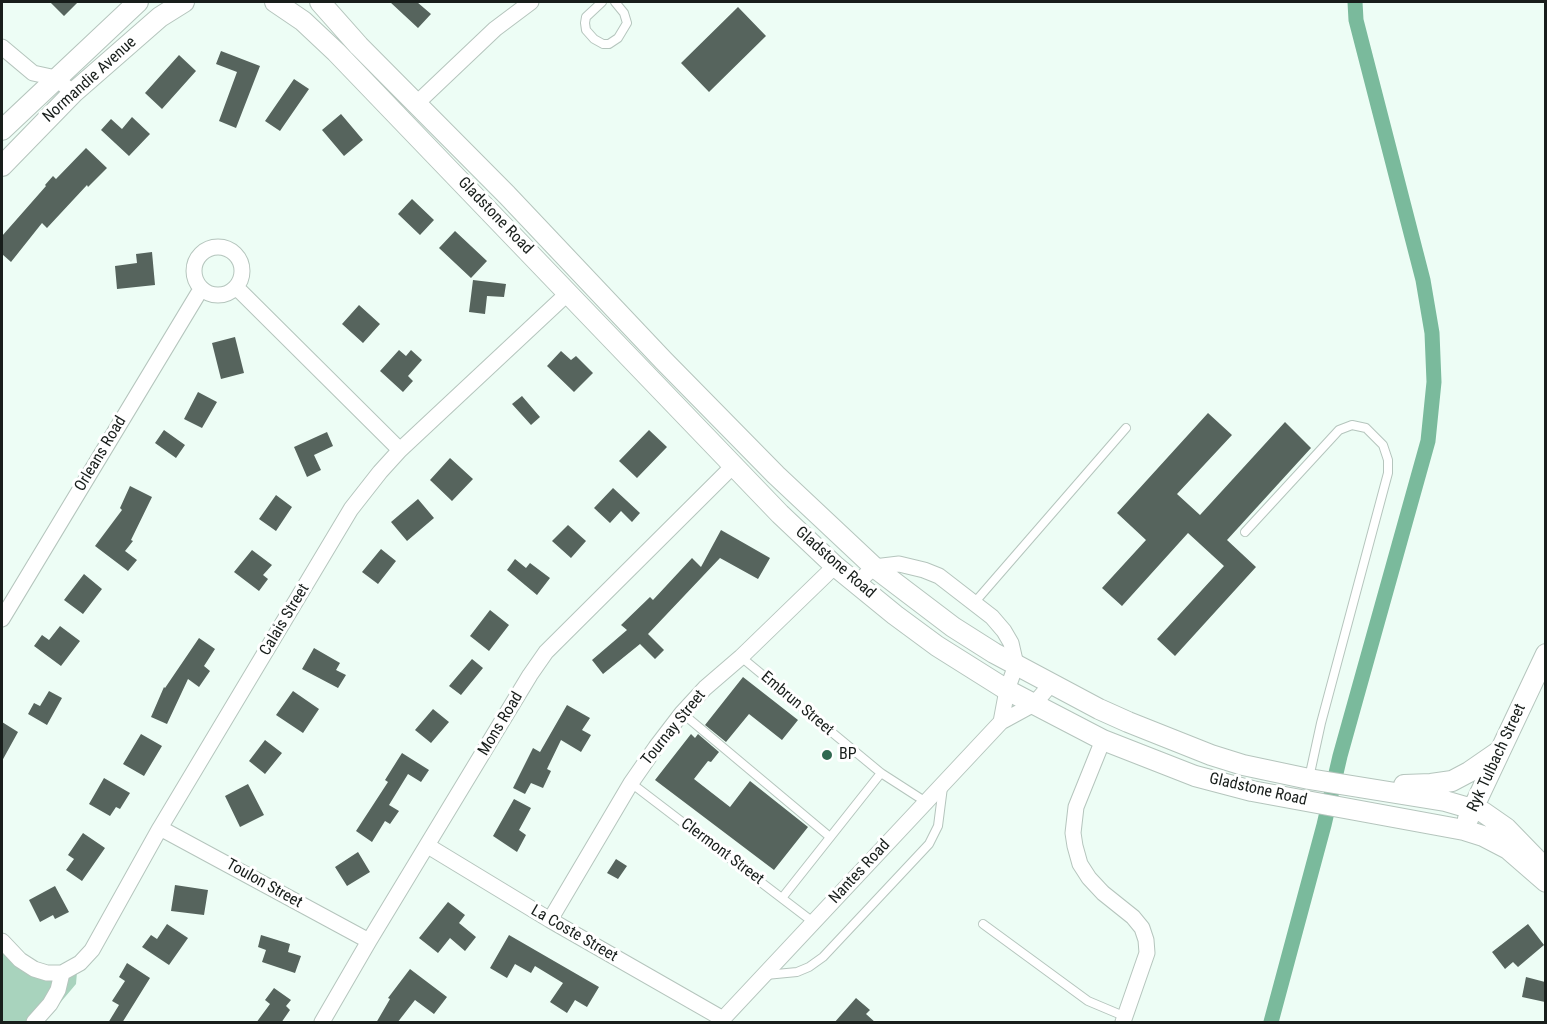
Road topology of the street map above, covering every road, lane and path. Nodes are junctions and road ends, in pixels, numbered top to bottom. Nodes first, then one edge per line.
1 (138, 2) edge
2 (184, 2) edge
3 (275, 2) edge
4 (321, 2) edge
5 (531, 2) edge
6 (602, 2) edge
7 (615, 2) edge
8 (2, 47) edge
9 (33, 73) junction
10 (56, 78) junction
11 (73, 93) junction
12 (35, 98) junction
13 (417, 104) junction
14 (389, 106) junction
15 (50, 116) junction
16 (2, 130) edge
17 (414, 132) junction
18 (2, 166) edge
19 (571, 263) junction
20 (561, 286) junction
21 (236, 287) junction
22 (201, 290) junction
23 (598, 291) junction
24 (582, 307) junction
25 (1126, 428) dead end
26 (737, 435) junction
27 (400, 450) junction
28 (726, 459) junction
29 (765, 463) junction
30 (747, 481) junction
31 (1245, 532) dead end
32 (839, 533) junction
33 (820, 552) junction
34 (835, 566) junction
35 (874, 567) junction
36 (856, 584) junction
37 (975, 602) junction
38 (2, 619) edge
39 (1545, 654) edge
40 (741, 657) junction
41 (1016, 665) junction
42 (1052, 683) junction
43 (1007, 690) junction
44 (1034, 704) junction
45 (1099, 709) junction
46 (682, 713) junction
47 (1001, 722) junction
48 (1128, 722) junction
49 (1104, 740) junction
50 (1498, 752) junction
51 (881, 773) junction
52 (1316, 780) junction
53 (631, 783) junction
54 (944, 783) junction
55 (1349, 785) junction
56 (926, 802) junction
57 (1473, 808) junction
58 (160, 828) junction
59 (1464, 830) junction
60 (830, 837) junction
61 (428, 846) junction
62 (1545, 870) edge
63 (1545, 882) edge
64 (782, 898) junction
65 (550, 920) junction
66 (813, 922) junction
67 (983, 924) dead end
68 (2, 940) edge
69 (369, 941) junction
70 (55, 973) junction
71 (765, 976) junction
72 (1125, 1020) edge
73 (721, 1021) edge
74 (34, 1023) edge
75 (322, 1023) edge

1 - 10 street, Normandie Avenue
2 - 11 street, Normandie Avenue
3 - 14 street, Gladstone Road
4 - 13 street, Gladstone Road
5 - 13 street
6 - 7 lane
8 - 9 street
9 - 10 street
9 - 12 street
10 - 11 street
10 - 12 street, Normandie Avenue
11 - 15 street, Normandie Avenue
12 - 15 street
12 - 16 street, Normandie Avenue
13 - 14 street
13 - 17 street
13 - 19 street, Gladstone Road
14 - 17 street, Gladstone Road
15 - 18 street, Normandie Avenue
17 - 20 street, Gladstone Road
19 - 20 street
19 - 23 street, Gladstone Road
20 - 24 street, Gladstone Road
20 - 27 street, Calais Street
21 - 22 street
21 - 22 street
21 - 27 street
22 - 38 street, Orleans Road
23 - 24 street
23 - 26 street, Gladstone Road
24 - 28 street, Gladstone Road
25 - 37 lane
26 - 28 street
26 - 29 street, Gladstone Road
27 - 58 street, Calais Street
28 - 30 street, Gladstone Road
28 - 61 street, Mons Road
29 - 30 street
29 - 32 street, Gladstone Road
30 - 33 street, Gladstone Road
31 - 52 lane
32 - 33 street
32 - 35 street, Gladstone Road
33 - 34 street, Gladstone Road
34 - 36 street, Gladstone Road
34 - 40 street, Tournay Street
35 - 36 street
35 - 37 street
35 - 41 street, Gladstone Road
36 - 43 street, Gladstone Road
37 - 41 street
39 - 50 street, Ryk Tulbach Street
40 - 46 street, Tournay Street
40 - 51 lane, Embrun Street
41 - 42 street, Gladstone Road
41 - 43 street
42 - 44 street, Nantes Road
42 - 45 street, Gladstone Road
43 - 44 street, Gladstone Road
43 - 47 street
44 - 47 street, Nantes Road
44 - 49 street, Gladstone Road
45 - 48 street, Gladstone Road
45 - 49 street
46 - 53 street, Tournay Street
46 - 60 lane
47 - 54 street, Nantes Road
48 - 49 street
48 - 52 street, Gladstone Road
49 - 59 street, Gladstone Road
49 - 72 street
50 - 55 street
50 - 57 street, Ryk Tulbach Street
51 - 56 lane, Embrun Street
51 - 60 lane
52 - 55 street, Gladstone Road
53 - 64 lane, Clermont Street
53 - 65 street, Tournay Street
54 - 56 street, Nantes Road
54 - 71 lane
55 - 57 street, Gladstone Road
56 - 66 street, Nantes Road
57 - 59 street, Ryk Tulbach Street
57 - 62 street, Gladstone Road
58 - 69 street, Toulon Street
58 - 70 street, Calais Street
59 - 63 street, Gladstone Road
60 - 64 lane
61 - 65 street, La Coste Street
61 - 69 street, Mons Road
64 - 66 lane, Clermont Street
65 - 73 street, La Coste Street
66 - 71 street, Nantes Road
67 - 72 lane
68 - 70 street
69 - 75 street, Mons Road
70 - 74 street
71 - 73 street, Nantes Road

